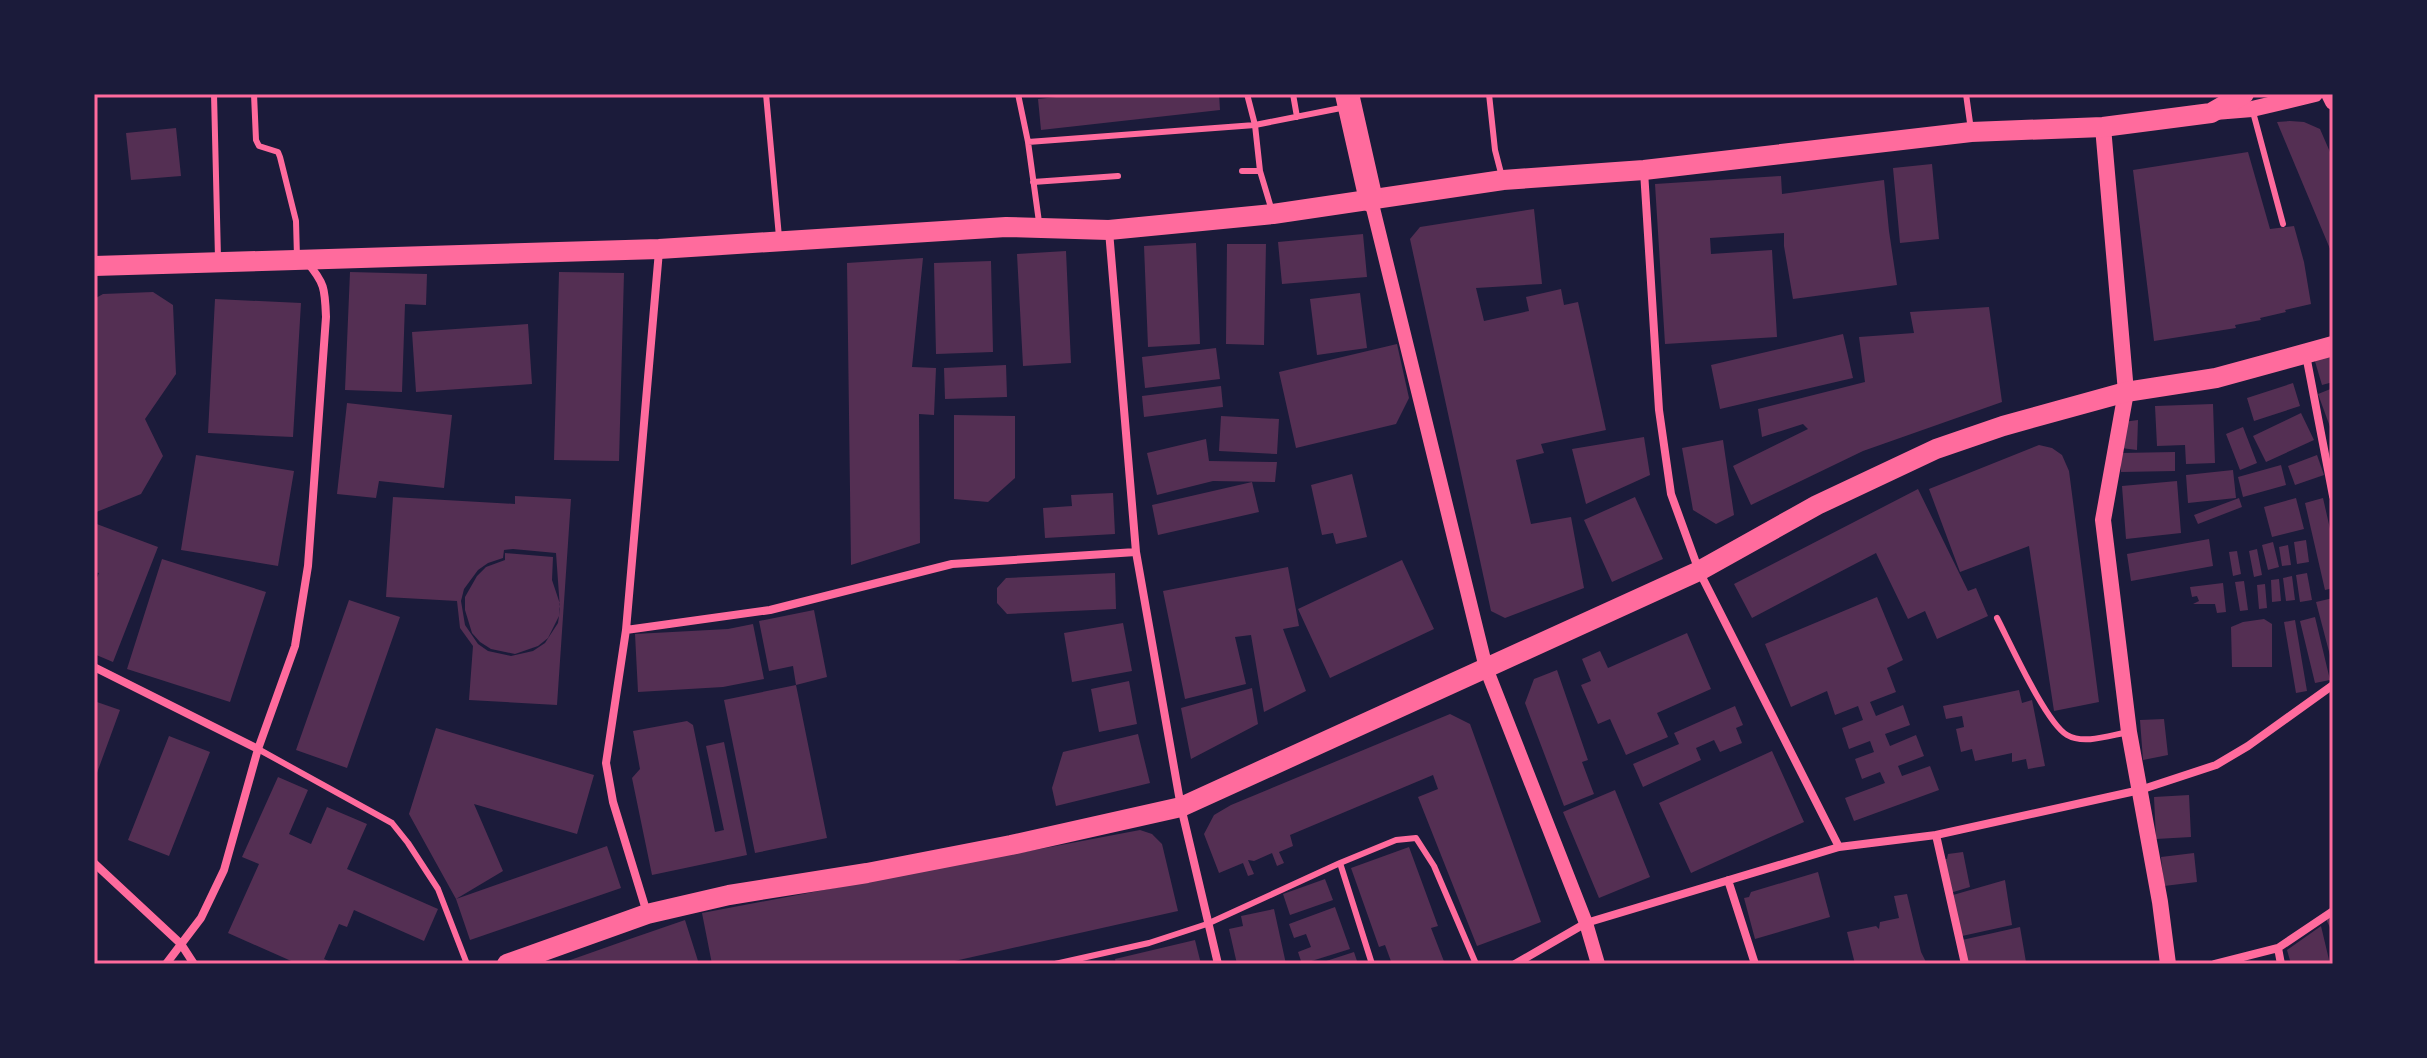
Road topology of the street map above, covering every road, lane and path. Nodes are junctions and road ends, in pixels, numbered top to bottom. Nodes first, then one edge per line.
1 (214, 94) edge
2 (254, 94) edge
3 (766, 94) edge
4 (1018, 94) edge
5 (1247, 94) edge
6 (1293, 94) edge
7 (1489, 94) edge
8 (1966, 94) edge
9 (2315, 94) edge
10 (2329, 94) edge
11 (1348, 100) edge
12 (2248, 101) edge
13 (2333, 102) edge
14 (1297, 117) junction
15 (1255, 125) junction
16 (2103, 127) junction
17 (1971, 132) junction
18 (1028, 142) junction
19 (1644, 170) junction
20 (1242, 171) dead end
21 (1260, 171) junction
22 (1118, 176) dead end
23 (1503, 180) junction
24 (1033, 182) junction
25 (1371, 200) junction
26 (1273, 214) junction
27 (2283, 224) dead end
28 (1039, 228) junction
29 (1109, 230) junction
30 (779, 241) junction
31 (659, 249) junction
32 (301, 259) junction
33 (218, 261) junction
34 (94, 266) edge
35 (2333, 346) edge
36 (2306, 354) junction
37 (2126, 392) junction
38 (2333, 496) edge
39 (1136, 552) junction
40 (1699, 571) junction
41 (1997, 618) dead end
42 (626, 630) junction
43 (94, 667) edge
44 (1486, 668) junction
45 (2333, 685) edge
46 (2129, 732) junction
47 (258, 749) junction
48 (2140, 790) junction
49 (1181, 807) junction
50 (1936, 835) junction
51 (1839, 847) junction
52 (94, 863) edge
53 (1340, 863) junction
54 (1728, 880) junction
55 (2333, 911) edge
56 (647, 914) junction
57 (1586, 923) junction
58 (1207, 924) junction
59 (181, 944) junction
60 (2278, 948) junction
61 (166, 964) edge
62 (194, 964) edge
63 (467, 964) edge
64 (507, 964) edge
65 (1055, 964) edge
66 (1218, 964) edge
67 (1372, 964) edge
68 (1476, 964) edge
69 (1515, 964) edge
70 (1598, 964) edge
71 (1755, 964) edge
72 (1965, 964) edge
73 (2168, 964) edge
74 (2215, 964) edge
75 (2281, 964) edge

1 - 33 lane
2 - 32 lane
3 - 30 lane
4 - 18 lane
5 - 15 lane
6 - 14 lane
7 - 23 lane
8 - 17 lane
9 - 12 main road
10 - 13 main road
11 - 14 lane
11 - 25 highway
12 - 16 main road
12 - 27 lane
14 - 15 lane
15 - 18 lane
15 - 21 lane
16 - 17 main road
16 - 37 main road
17 - 19 main road
18 - 24 lane
19 - 23 main road
19 - 40 street
20 - 21 lane
21 - 26 lane
22 - 24 lane
23 - 25 main road
24 - 28 lane
25 - 26 main road
25 - 44 street
26 - 29 main road
28 - 29 main road
28 - 30 main road
29 - 39 street
30 - 31 main road
31 - 32 main road
31 - 42 street
32 - 33 main road
32 - 47 street
33 - 34 main road
35 - 36 main road
36 - 37 main road
36 - 38 street
37 - 40 main road
37 - 46 main road
39 - 42 street
39 - 49 street
40 - 44 main road
40 - 51 street
41 - 46 lane
42 - 56 street
43 - 47 street
44 - 49 main road
44 - 57 street
45 - 48 street
46 - 48 main road
47 - 59 street
47 - 63 lane
48 - 50 street
48 - 73 main road
49 - 56 main road
49 - 58 street
50 - 51 street
50 - 72 street
51 - 54 street
52 - 59 street
53 - 58 lane
53 - 67 lane
53 - 68 lane
54 - 57 street
54 - 71 street
55 - 60 street
56 - 64 main road
57 - 69 street
57 - 70 street
58 - 65 lane
58 - 66 street
59 - 61 street
59 - 62 street
60 - 74 street
60 - 75 street

